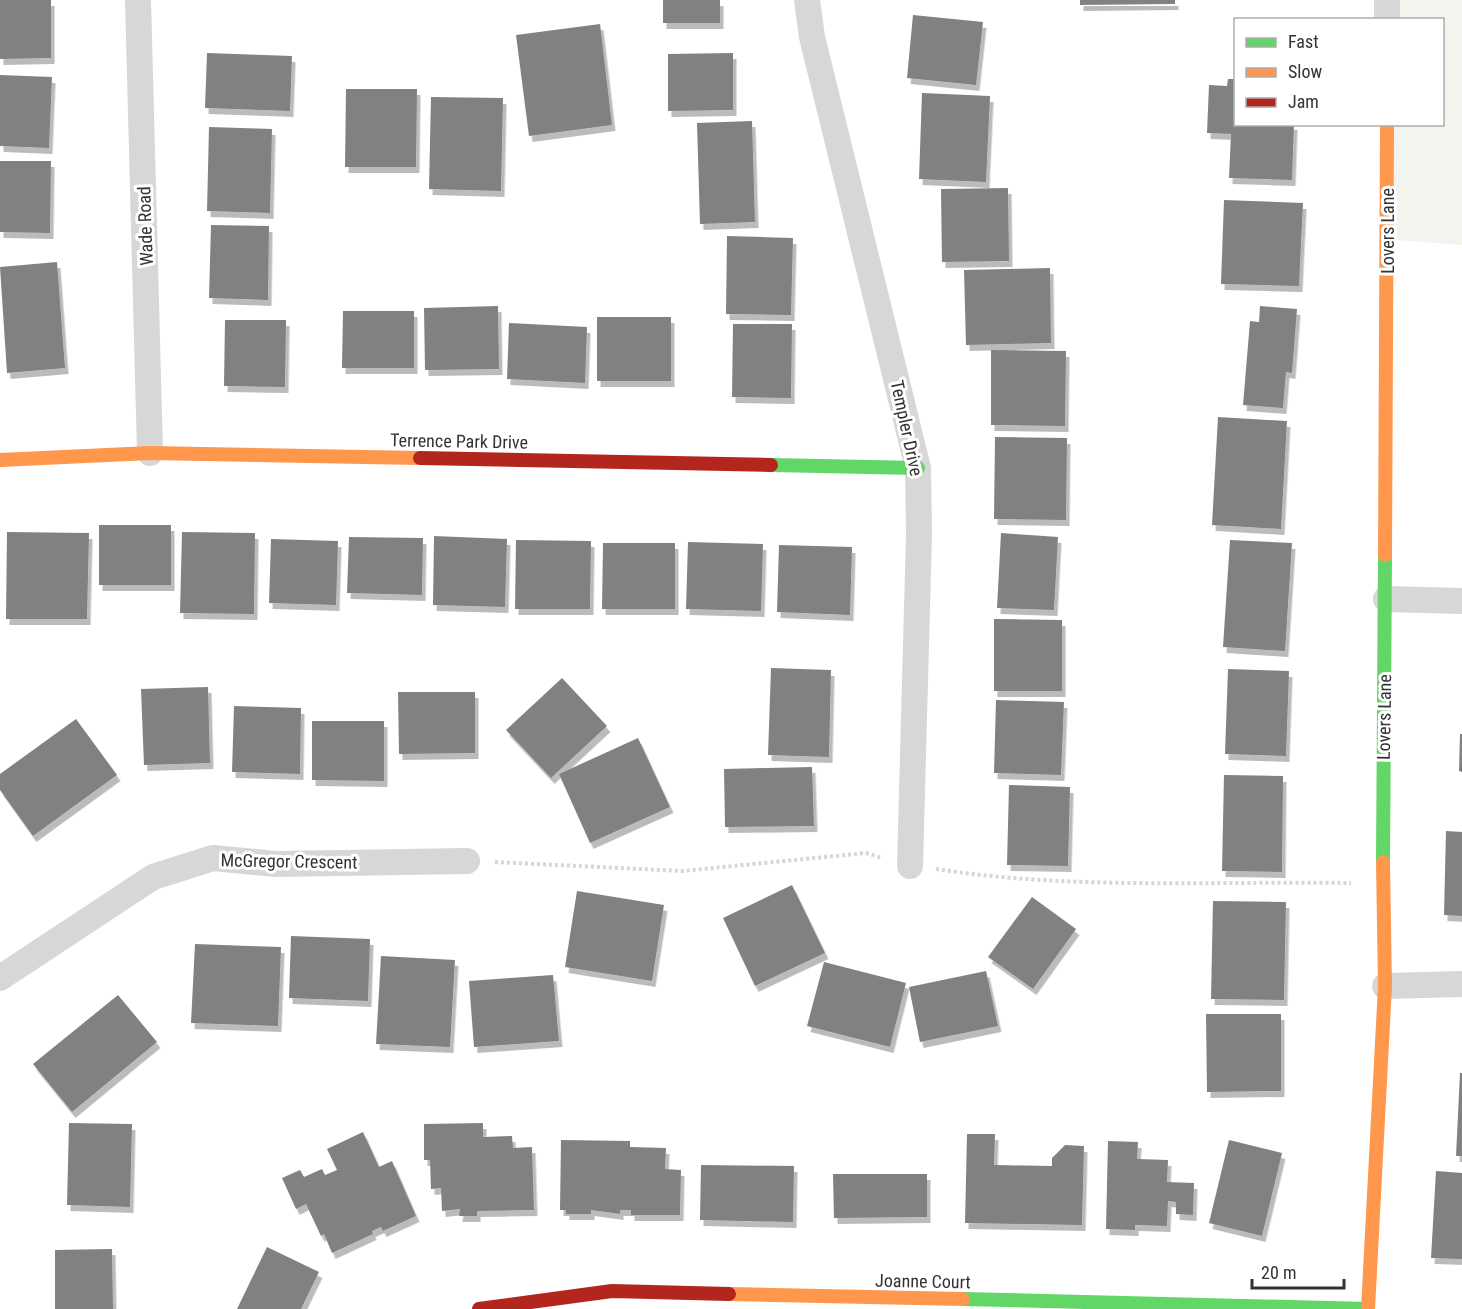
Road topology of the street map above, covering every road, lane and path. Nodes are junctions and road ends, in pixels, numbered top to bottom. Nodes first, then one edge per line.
1 (138, 0) edge
2 (807, 0) edge
3 (1387, 0) edge
4 (1387, 18) edge
5 (1387, 126) edge
6 (150, 453) junction
7 (0, 460) edge
8 (918, 468) junction
9 (1386, 599) junction
10 (1462, 601) edge
11 (467, 861) joint
12 (910, 866) junction
13 (1383, 883) junction
14 (0, 978) edge
15 (1462, 984) edge
16 (1385, 986) junction
17 (479, 1309) edge
18 (1368, 1309) edge

1 - 6 street, Wade Road
2 - 8 street, Templer Drive
3 - 4 street
5 - 9 street, Lovers Lane
6 - 7 street, Terrence Park Drive
6 - 8 street, Terrence Park Drive
8 - 12 street, Templer Drive
9 - 10 street
9 - 13 street, Lovers Lane
11 - 12 path
11 - 14 street, McGregor Crescent
12 - 13 path
13 - 16 street, Lovers Lane
15 - 16 street
16 - 18 street, Lovers Lane
17 - 18 street, Joanne Court

